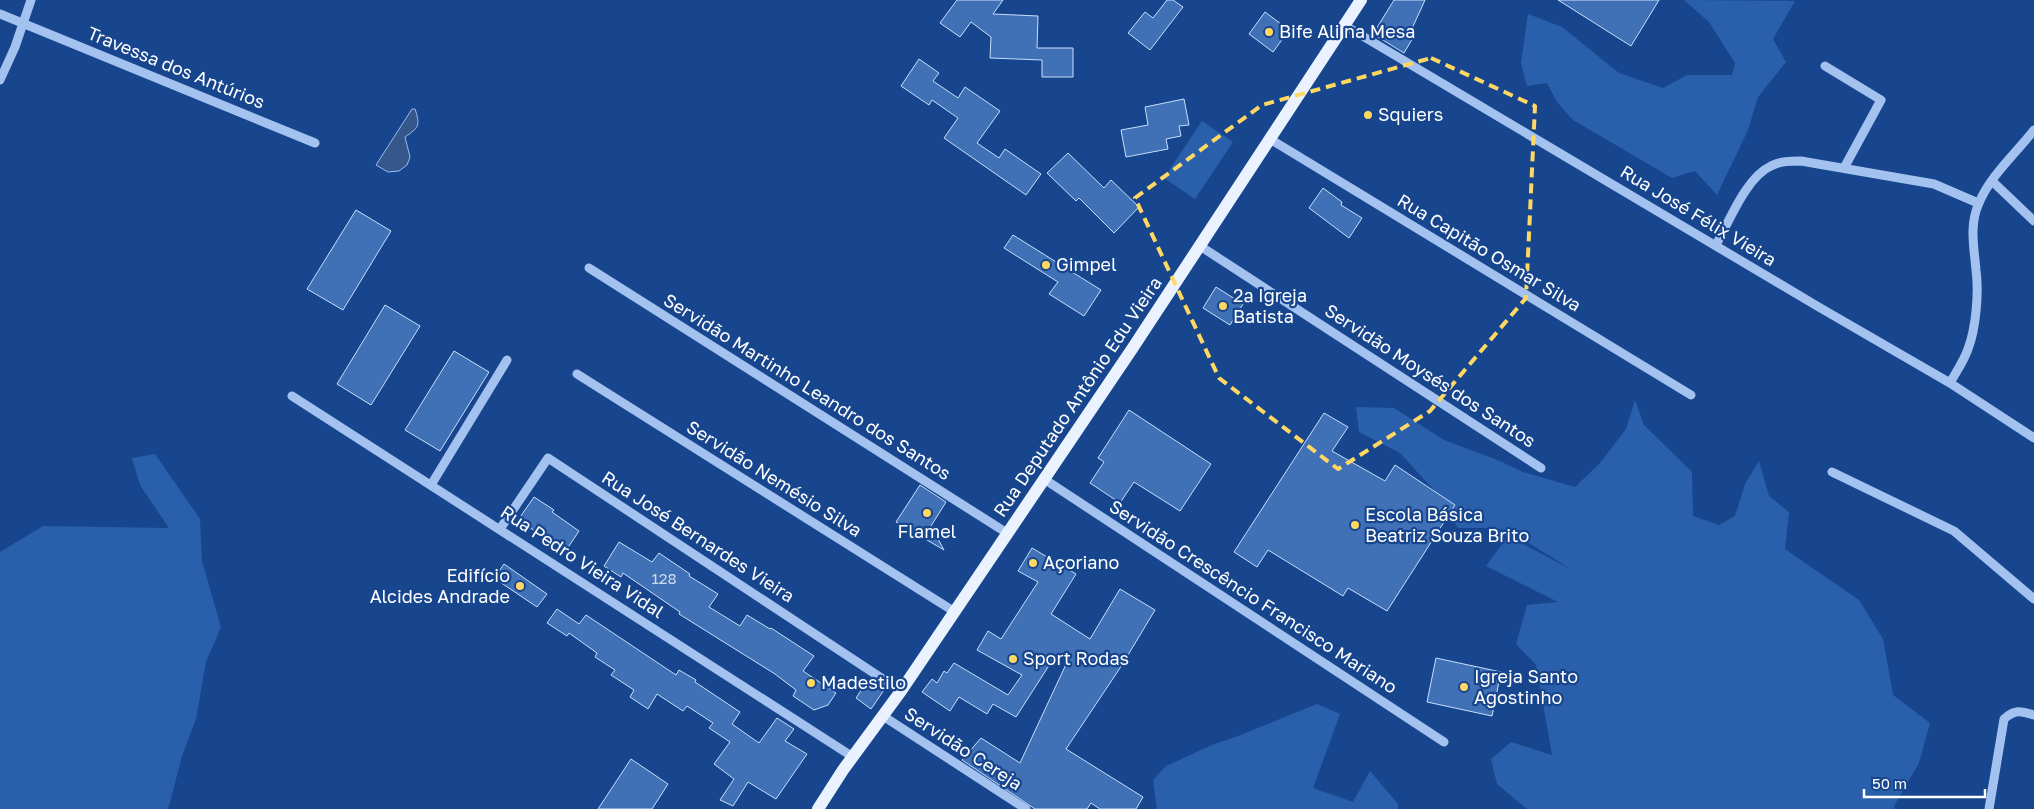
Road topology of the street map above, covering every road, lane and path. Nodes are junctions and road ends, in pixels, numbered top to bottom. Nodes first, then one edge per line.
1 (31, 0) edge
2 (1360, 0) edge
3 (0, 14) edge
4 (24, 23) junction
5 (1344, 25) junction
6 (1825, 66) dead end
7 (0, 80) edge
8 (2034, 130) edge
9 (1270, 139) junction
10 (315, 142) dead end
11 (1844, 168) junction
12 (1992, 181) junction
13 (1978, 203) junction
14 (2034, 221) edge
15 (1716, 245) junction
16 (1200, 246) junction
17 (589, 268) dead end
18 (507, 360) dead end
19 (577, 374) dead end
20 (1950, 383) junction
21 (1691, 395) dead end
22 (292, 396) dead end
23 (2034, 438) edge
24 (1541, 468) dead end
25 (1832, 472) dead end
26 (1044, 479) junction
27 (431, 485) junction
28 (500, 529) junction
29 (1008, 533) junction
30 (2034, 599) edge
31 (955, 612) junction
32 (901, 691) junction
33 (2034, 714) edge
34 (883, 716) junction
35 (1444, 742) dead end
36 (853, 757) junction
37 (818, 809) edge
38 (1026, 809) edge
39 (1989, 809) edge

1 - 4 street
2 - 5 main road, Rua Deputado Antônio Edu Vieira
3 - 4 street, Travessa dos Antúrios
4 - 7 street
4 - 10 street, Travessa dos Antúrios
5 - 9 main road, Rua Deputado Antônio Edu Vieira
5 - 15 street, Rua José Félix Vieira
6 - 11 street
8 - 12 street
9 - 16 main road, Rua Deputado Antônio Edu Vieira
9 - 21 street, Rua Capitão Osmar Silva
11 - 13 street
11 - 15 street
12 - 13 street
12 - 14 street
13 - 20 street
15 - 20 street, Rua José Félix Vieira
16 - 24 street, Servidão Moysés dos Santos
16 - 26 main road, Rua Deputado Antônio Edu Vieira
17 - 29 street, Servidão Martinho Leandro dos Santos
18 - 27 street
19 - 31 street, Servidão Nemésio Silva
20 - 23 street, Rua José Félix Vieira
22 - 27 street, Rua Pedro Vieira Vidal
25 - 30 street
26 - 29 main road, Rua Deputado Antônio Edu Vieira
26 - 35 street, Servidão Crescêncio Francisco Mariano
27 - 28 street, Rua Pedro Vieira Vidal
28 - 32 street, Rua José Bernardes Vieira
28 - 36 street, Rua Pedro Vieira Vidal
29 - 31 main road, Rua Deputado Antônio Edu Vieira
31 - 32 main road, Rua Deputado Antônio Edu Vieira
32 - 34 main road, Rua Deputado Antônio Edu Vieira
33 - 39 street
34 - 36 main road, Rua Deputado Antônio Edu Vieira
34 - 38 street, Servidão Cereja
36 - 37 main road, Rua Deputado Antônio Edu Vieira

